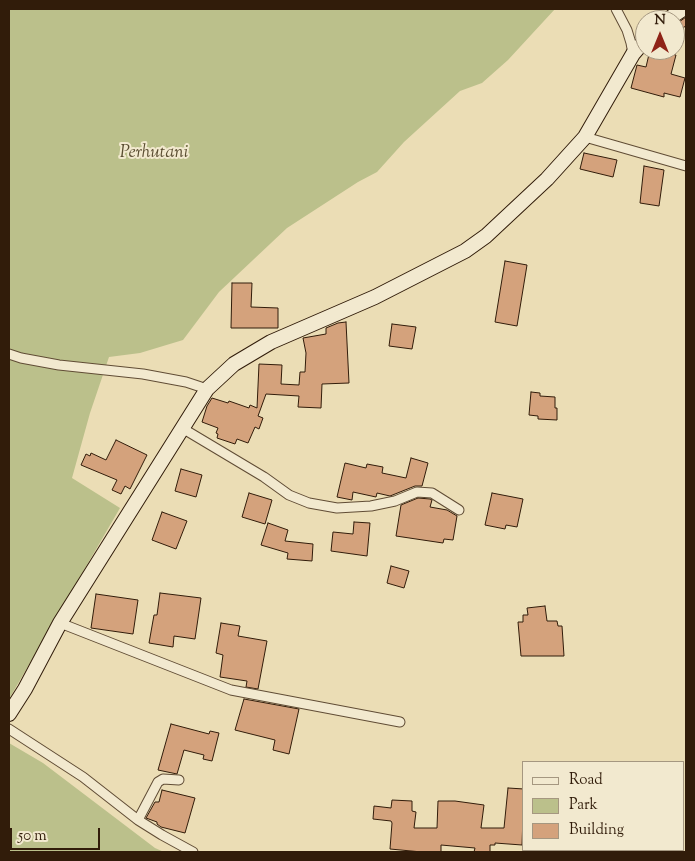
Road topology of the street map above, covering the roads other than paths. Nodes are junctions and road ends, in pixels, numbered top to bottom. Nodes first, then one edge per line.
1 (616, 9) edge
2 (635, 52) edge
3 (633, 54) junction
4 (585, 137) junction
5 (686, 166) edge
6 (9, 354) edge
7 (206, 389) junction
8 (182, 428) junction
9 (459, 510) dead end
10 (60, 622) junction
11 (9, 714) edge
12 (400, 722) dead end
13 (9, 729) edge
14 (179, 780) dead end
15 (138, 820) junction
16 (193, 852) edge

1 - 3 street
2 - 3 street
3 - 4 street
4 - 5 street
4 - 7 street
6 - 7 street
7 - 8 street
8 - 9 street
8 - 10 street
10 - 11 street
10 - 12 street
13 - 15 street
14 - 15 street
15 - 16 street

